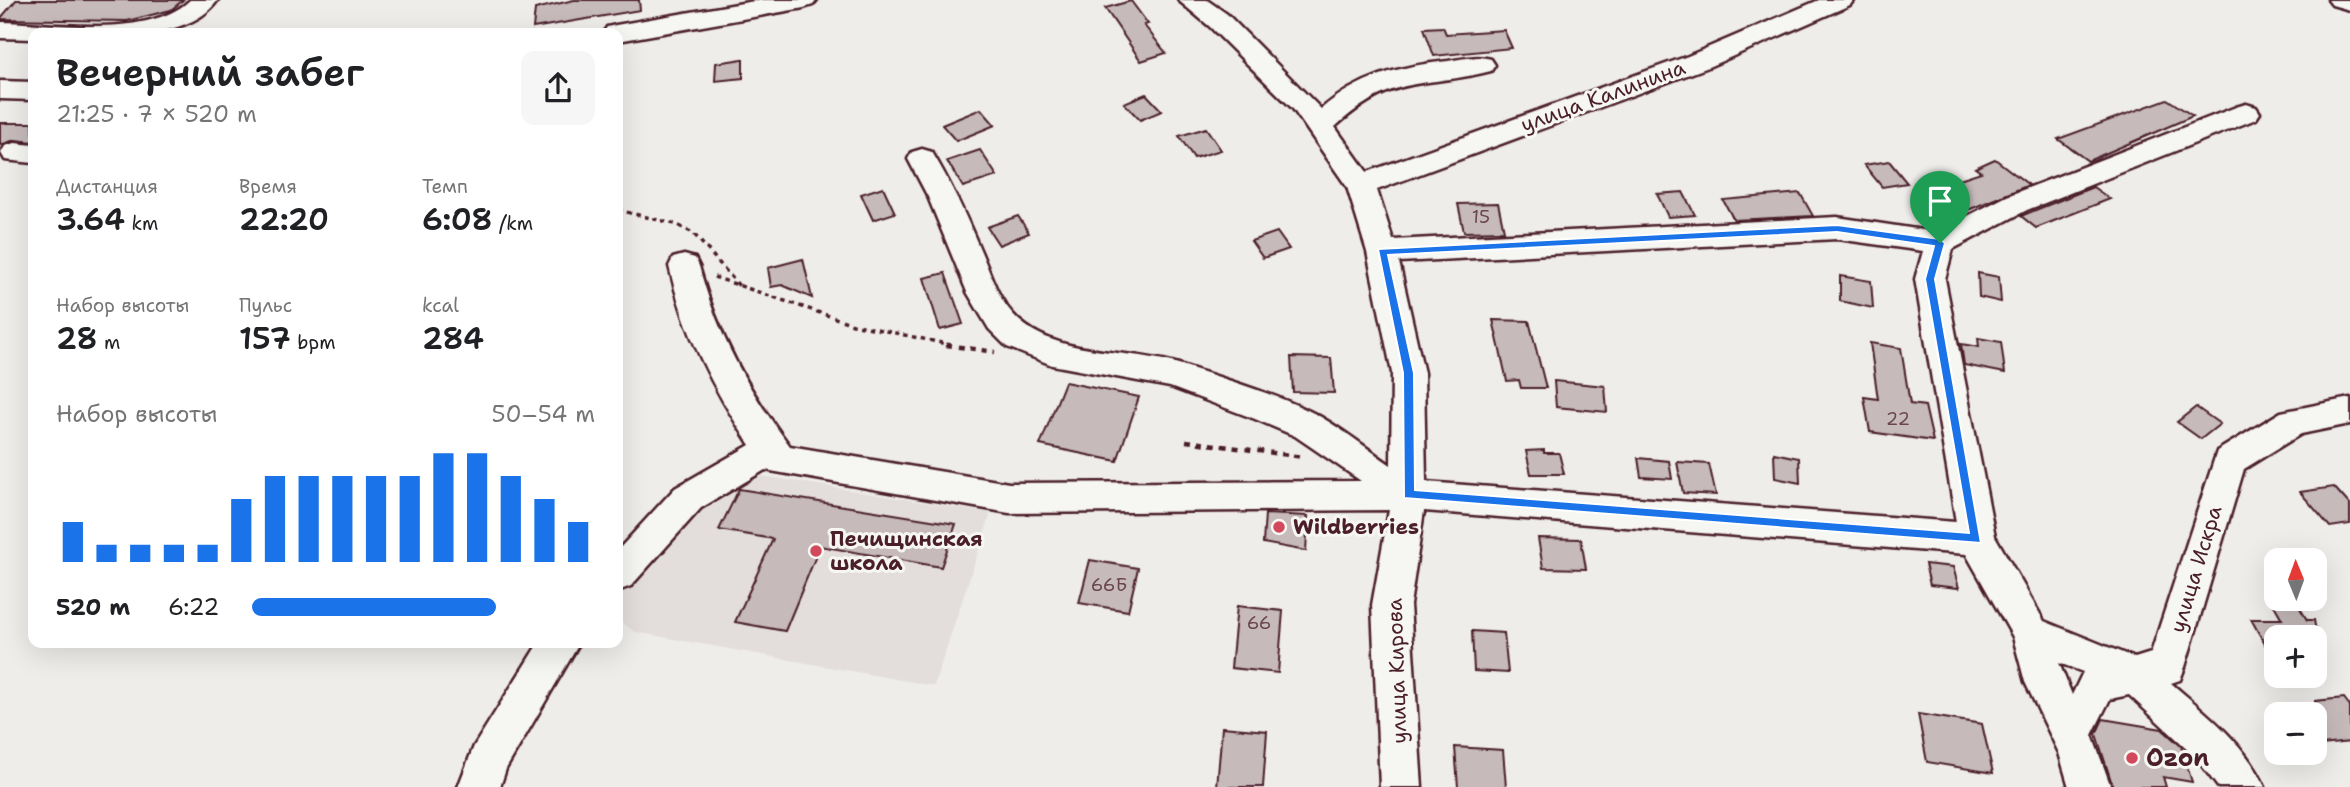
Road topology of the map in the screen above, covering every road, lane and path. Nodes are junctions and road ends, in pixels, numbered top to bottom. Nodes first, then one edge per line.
1 (205, 0) edge
2 (804, 0) edge
3 (1191, 0) edge
4 (1841, 0) edge
5 (2341, 0) edge
6 (2350, 2) edge
7 (158, 28) edge
8 (0, 30) edge
9 (28, 31) edge
10 (623, 32) edge
11 (1482, 65) dead end
12 (0, 90) edge
13 (28, 91) edge
14 (2246, 113) dead end
15 (1319, 126) junction
16 (922, 159) dead end
17 (1361, 185) junction
18 (623, 211) edge
19 (1940, 243) junction
20 (1382, 252) junction
21 (684, 266) joint
22 (740, 288) junction
23 (996, 352) dead end
24 (2350, 411) edge
25 (1186, 441) dead end
26 (770, 457) junction
27 (1307, 458) dead end
28 (1409, 495) junction
29 (1977, 539) junction
30 (623, 570) edge
31 (2031, 633) junction
32 (557, 648) edge
33 (2135, 676) junction
34 (2070, 733) junction
35 (479, 787) edge
36 (1401, 787) edge
37 (2090, 787) edge
38 (2244, 787) edge

1 - 7 street
2 - 10 street
3 - 15 street, улица Кирова
4 - 17 street, улица Калинина
5 - 6 street
8 - 9 street
11 - 15 street
12 - 13 street
14 - 19 street
15 - 17 street, улица Кирова
16 - 28 street
17 - 20 street, улица Кирова
18 - 22 path
19 - 20 street
19 - 29 street
20 - 28 street, улица Кирова
21 - 22 path
21 - 26 street
22 - 23 path
24 - 33 street, улица Искра
25 - 27 path
26 - 28 street
26 - 30 street
28 - 29 street
28 - 36 street, улица Кирова
29 - 31 street
31 - 33 street
31 - 34 street
32 - 35 street
33 - 34 street
33 - 38 street
34 - 37 street

